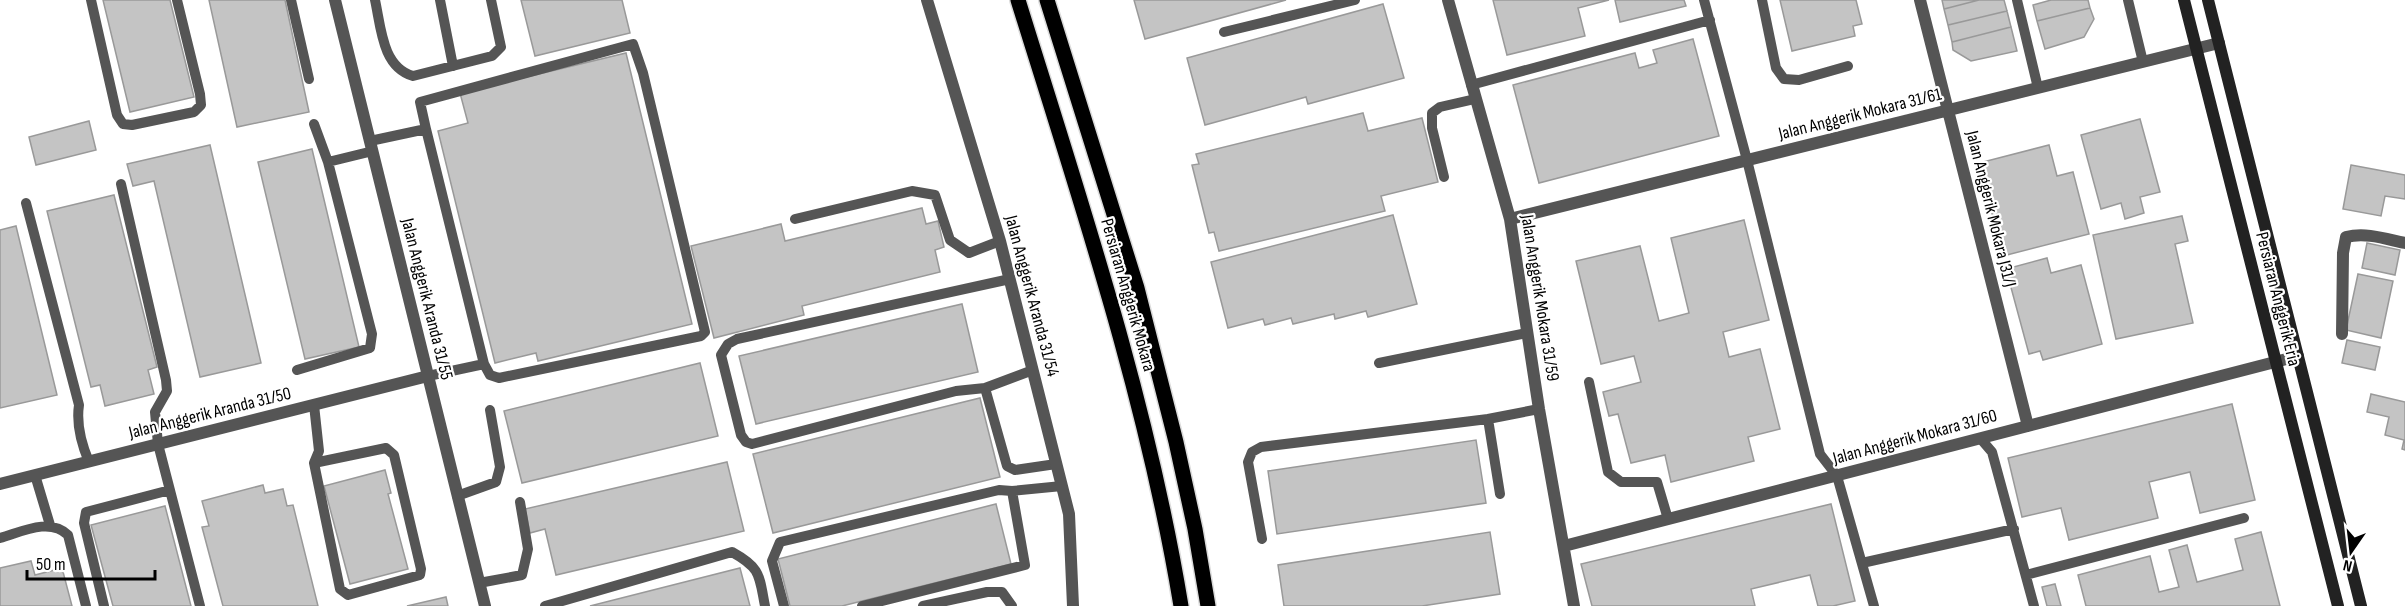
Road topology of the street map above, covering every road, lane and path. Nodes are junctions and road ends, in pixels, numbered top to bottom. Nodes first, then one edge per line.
1 (91, 0) edge
2 (177, 0) edge
3 (291, 0) edge
4 (335, 0) edge
5 (375, 0) edge
6 (440, 0) edge
7 (491, 0) edge
8 (927, 0) edge
9 (1018, 0) edge
10 (1047, 0) edge
11 (1355, 0) edge
12 (1448, 0) edge
13 (1704, 0) edge
14 (1762, 0) edge
15 (1920, 0) edge
16 (2017, 0) edge
17 (2128, 0) edge
18 (2184, 0) edge
19 (2208, 0) edge
20 (1710, 21) junction
21 (1224, 32) dead end
22 (2219, 43) junction
23 (2196, 48) junction
24 (2143, 62) junction
25 (453, 66) junction
26 (1848, 66) dead end
27 (309, 79) dead end
28 (1472, 85) junction
29 (2038, 88) junction
30 (1475, 99) junction
31 (1948, 111) junction
32 (314, 124) dead end
33 (426, 129) junction
34 (371, 146) junction
35 (1748, 160) junction
36 (328, 162) junction
37 (1444, 177) dead end
38 (121, 184) dead end
39 (26, 203) dead end
40 (795, 219) dead end
41 (1510, 219) junction
42 (1000, 241) junction
43 (2405, 243) edge
44 (1010, 279) junction
45 (1527, 333) junction
46 (2342, 334) dead end
47 (2298, 356) junction
48 (2276, 362) junction
49 (1379, 363) dead end
50 (484, 364) junction
51 (297, 370) dead end
52 (1033, 370) junction
53 (428, 376) junction
54 (1589, 382) dead end
55 (985, 388) junction
56 (315, 405) junction
57 (1539, 409) junction
58 (490, 410) dead end
59 (1488, 419) junction
60 (2028, 426) junction
61 (1980, 438) junction
62 (158, 444) junction
63 (89, 462) junction
64 (314, 463) junction
65 (1056, 464) junction
66 (35, 475) junction
67 (1837, 476) junction
68 (0, 484) edge
69 (1062, 486) junction
70 (170, 490) junction
71 (1012, 492) junction
72 (1500, 494) dead end
73 (458, 496) junction
74 (519, 502) dead end
75 (2244, 518) dead end
76 (1668, 519) junction
77 (50, 525) junction
78 (2013, 529) junction
79 (0, 538) edge
80 (1262, 539) dead end
81 (1564, 546) junction
82 (1862, 563) junction
83 (2026, 575) junction
84 (479, 583) junction
85 (86, 606) edge
86 (104, 606) edge
87 (200, 606) edge
88 (484, 606) edge
89 (545, 606) edge
90 (765, 606) edge
91 (784, 606) edge
92 (862, 606) edge
93 (923, 606) edge
94 (1012, 606) edge
95 (1073, 606) edge
96 (1181, 606) edge
97 (1208, 606) edge
98 (1574, 606) edge
99 (1874, 606) edge
100 (2034, 606) edge
101 (2338, 606) edge
102 (2361, 606) edge

1 - 2 lane
3 - 27 lane
4 - 34 street, Jalan Anggerik Aranda 31/55
5 - 25 lane
6 - 25 lane
7 - 25 lane
8 - 42 street, Jalan Anggerik Aranda 31/54
9 - 96 main road, Persiaran Anggerik Mokara
10 - 97 main road, Persiaran Anggerik Mokara
11 - 21 lane
12 - 28 street, Jalan Anggerik Mokara 31/59
13 - 20 lane
14 - 26 lane
15 - 31 street, Jalan Anggerik Mokara J31/J
16 - 29 lane
17 - 24 lane
18 - 23 street, Persiaran Anggerik Eria
19 - 22 street, Persiaran Anggerik Eria
20 - 28 lane
20 - 35 lane
22 - 23 street, Jalan Anggerik Mokara 31/61
22 - 47 street, Persiaran Anggerik Eria
23 - 24 street, Jalan Anggerik Mokara 31/61
23 - 48 street, Persiaran Anggerik Eria
24 - 29 street, Jalan Anggerik Mokara 31/61
28 - 30 street, Jalan Anggerik Mokara 31/59
29 - 31 street, Jalan Anggerik Mokara 31/61
30 - 37 lane
30 - 41 street, Jalan Anggerik Mokara 31/59
31 - 35 street, Jalan Anggerik Mokara 31/61
31 - 60 street, Jalan Anggerik Mokara J31/J
32 - 36 lane
33 - 34 lane
33 - 50 lane
33 - 50 lane
34 - 36 lane
34 - 53 street, Jalan Anggerik Aranda 31/55
35 - 41 street, Jalan Anggerik Mokara 31/61
35 - 67 lane
36 - 51 lane
38 - 62 lane
39 - 63 lane
40 - 42 lane
41 - 45 street, Jalan Anggerik Mokara 31/59
42 - 44 street, Jalan Anggerik Aranda 31/54
43 - 46 street
44 - 52 street, Jalan Anggerik Aranda 31/54
44 - 55 lane
45 - 49 lane
45 - 57 street, Jalan Anggerik Mokara 31/59
47 - 48 street, Jalan Anggerik Mokara 31/60
47 - 102 street, Persiaran Anggerik Eria
48 - 60 street, Jalan Anggerik Mokara 31/60
48 - 101 street, Persiaran Anggerik Eria
50 - 53 lane
52 - 55 lane
52 - 65 street, Jalan Anggerik Aranda 31/54
53 - 56 street, Jalan Anggerik Aranda 31/50
53 - 73 street, Jalan Anggerik Aranda 31/55
54 - 76 lane
55 - 65 lane
56 - 62 street, Jalan Anggerik Aranda 31/50
56 - 64 lane
57 - 59 lane
57 - 81 street, Jalan Anggerik Mokara 31/59
58 - 73 lane
59 - 72 lane
59 - 80 lane
60 - 61 street, Jalan Anggerik Mokara 31/60
61 - 67 street, Jalan Anggerik Mokara 31/60
61 - 78 lane
62 - 63 street, Jalan Anggerik Aranda 31/50
62 - 70 lane
63 - 66 street, Jalan Anggerik Aranda 31/50
64 - 64 lane
65 - 69 street, Jalan Anggerik Aranda 31/54
66 - 68 street, Jalan Anggerik Aranda 31/50
66 - 77 lane
67 - 76 street, Jalan Anggerik Mokara 31/60
67 - 82 lane
69 - 71 lane
69 - 95 street, Jalan Anggerik Aranda 31/54
70 - 86 lane
70 - 87 lane
71 - 91 lane
71 - 92 lane
73 - 84 street, Jalan Anggerik Aranda 31/55
74 - 84 lane
75 - 83 lane
76 - 81 street, Jalan Anggerik Mokara 31/60
77 - 79 lane
77 - 85 lane
78 - 82 lane
78 - 83 lane
81 - 98 street, Jalan Anggerik Mokara 31/59
82 - 99 lane
83 - 100 lane
84 - 88 street, Jalan Anggerik Aranda 31/55
89 - 90 lane
93 - 94 lane

